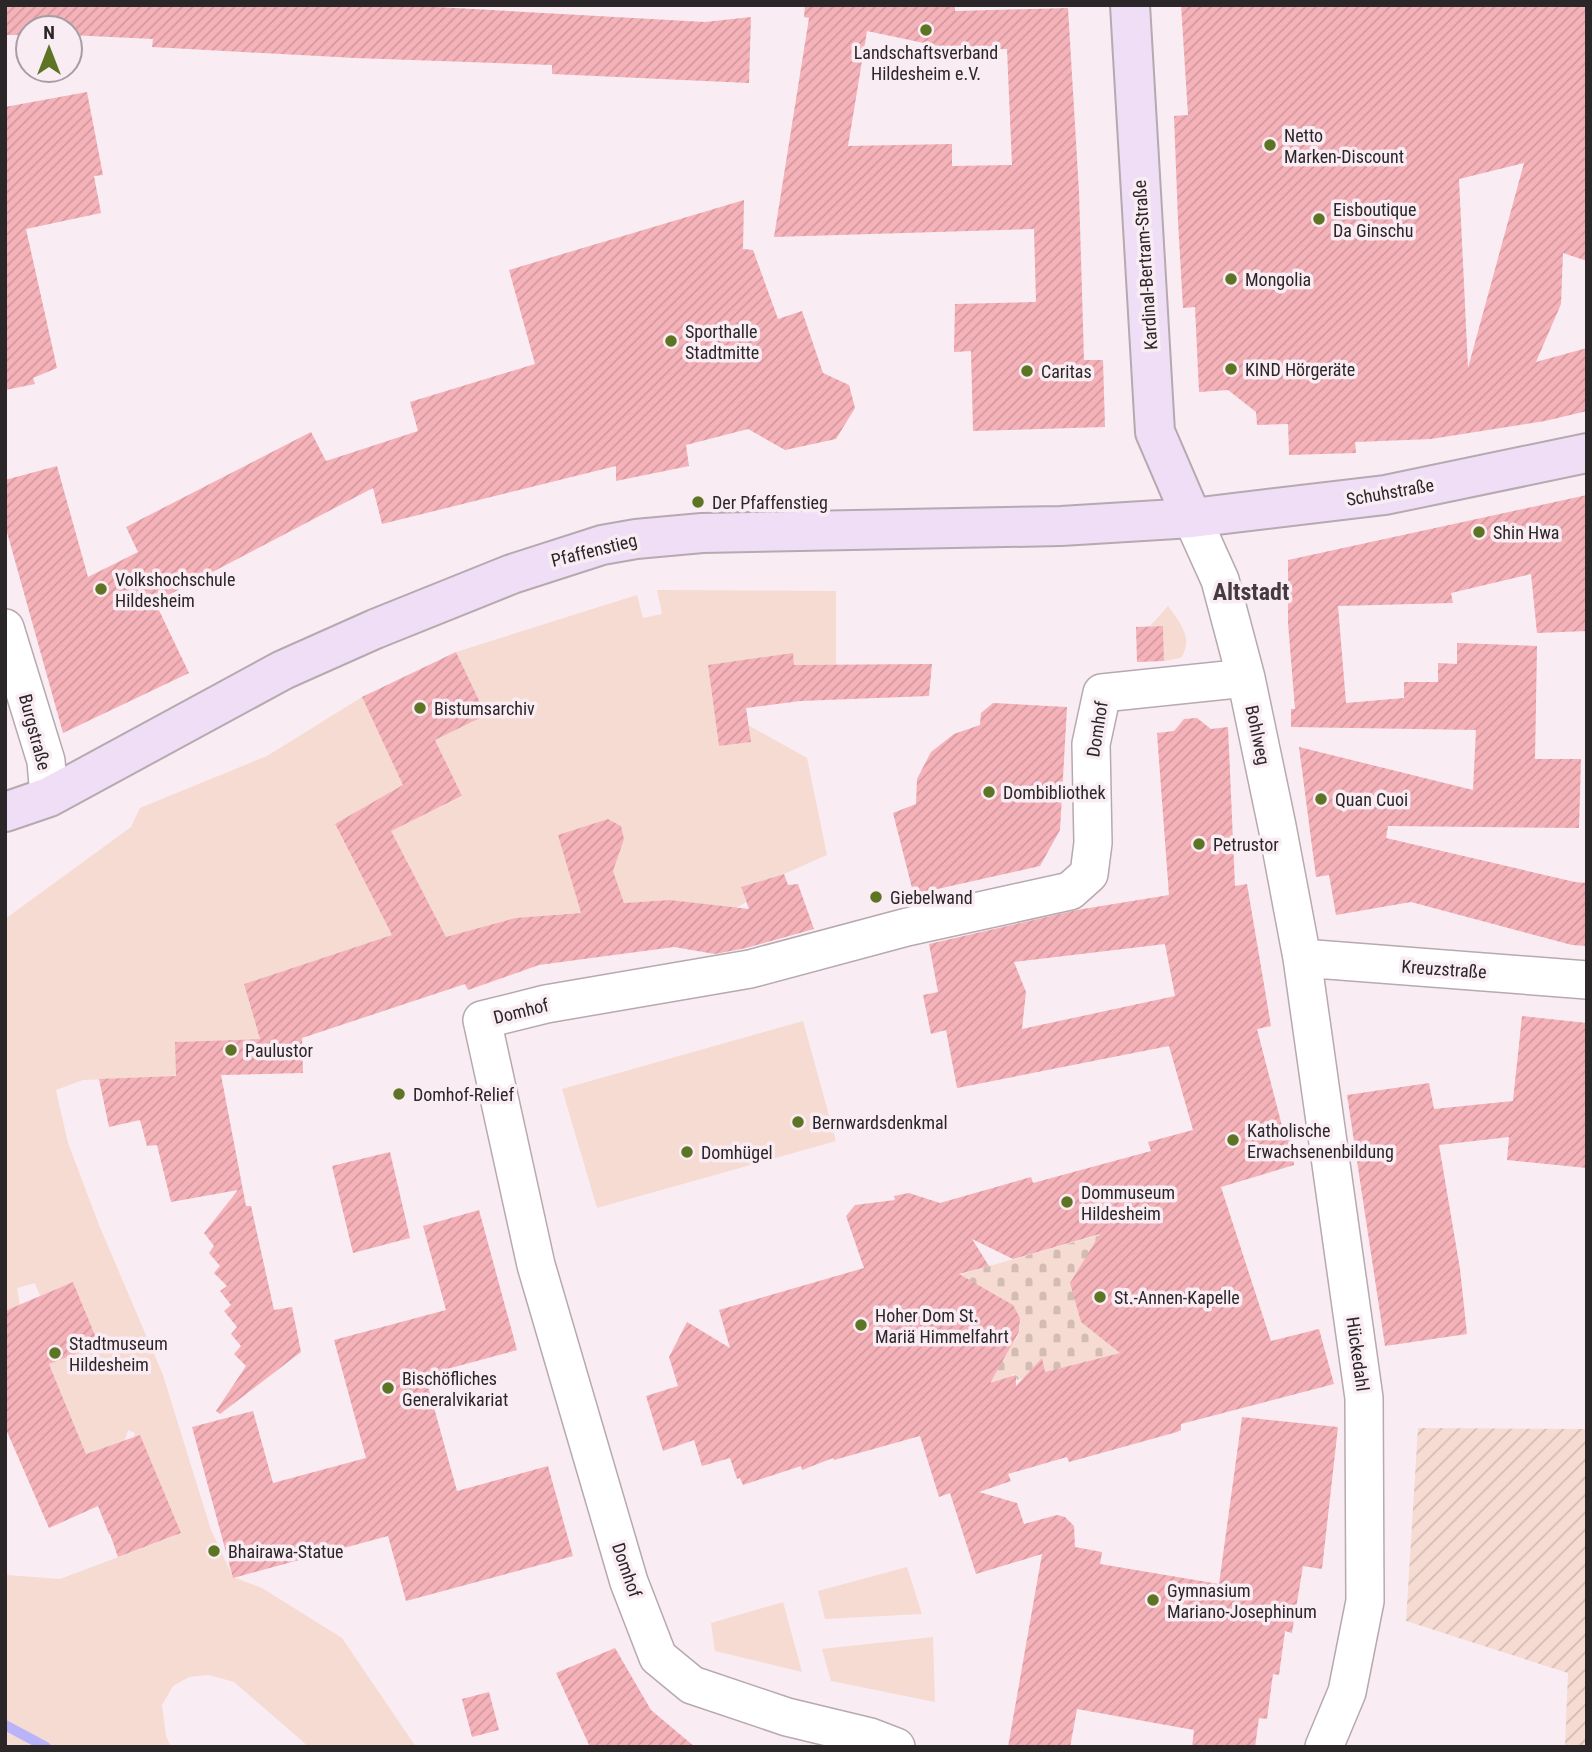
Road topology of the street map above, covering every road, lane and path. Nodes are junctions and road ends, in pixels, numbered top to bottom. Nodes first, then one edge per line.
1 (1130, 5) edge
2 (1587, 453) edge
3 (1192, 518) junction
4 (5, 628) edge
5 (1246, 678) junction
6 (50, 797) junction
7 (5, 812) edge
8 (1302, 958) junction
9 (1587, 980) edge
10 (896, 1747) edge
11 (1324, 1747) edge

1 - 3 street, Kardinal-Bertram-Straße
2 - 3 street, Schuhstraße
3 - 5 street, Bohlweg
3 - 6 street, Pfaffenstieg
4 - 6 street, Burgstraße
5 - 8 street, Bohlweg
5 - 10 street, Domhof
6 - 7 street, Pfaffenstieg
8 - 9 street, Kreuzstraße
8 - 11 street, Hückedahl

